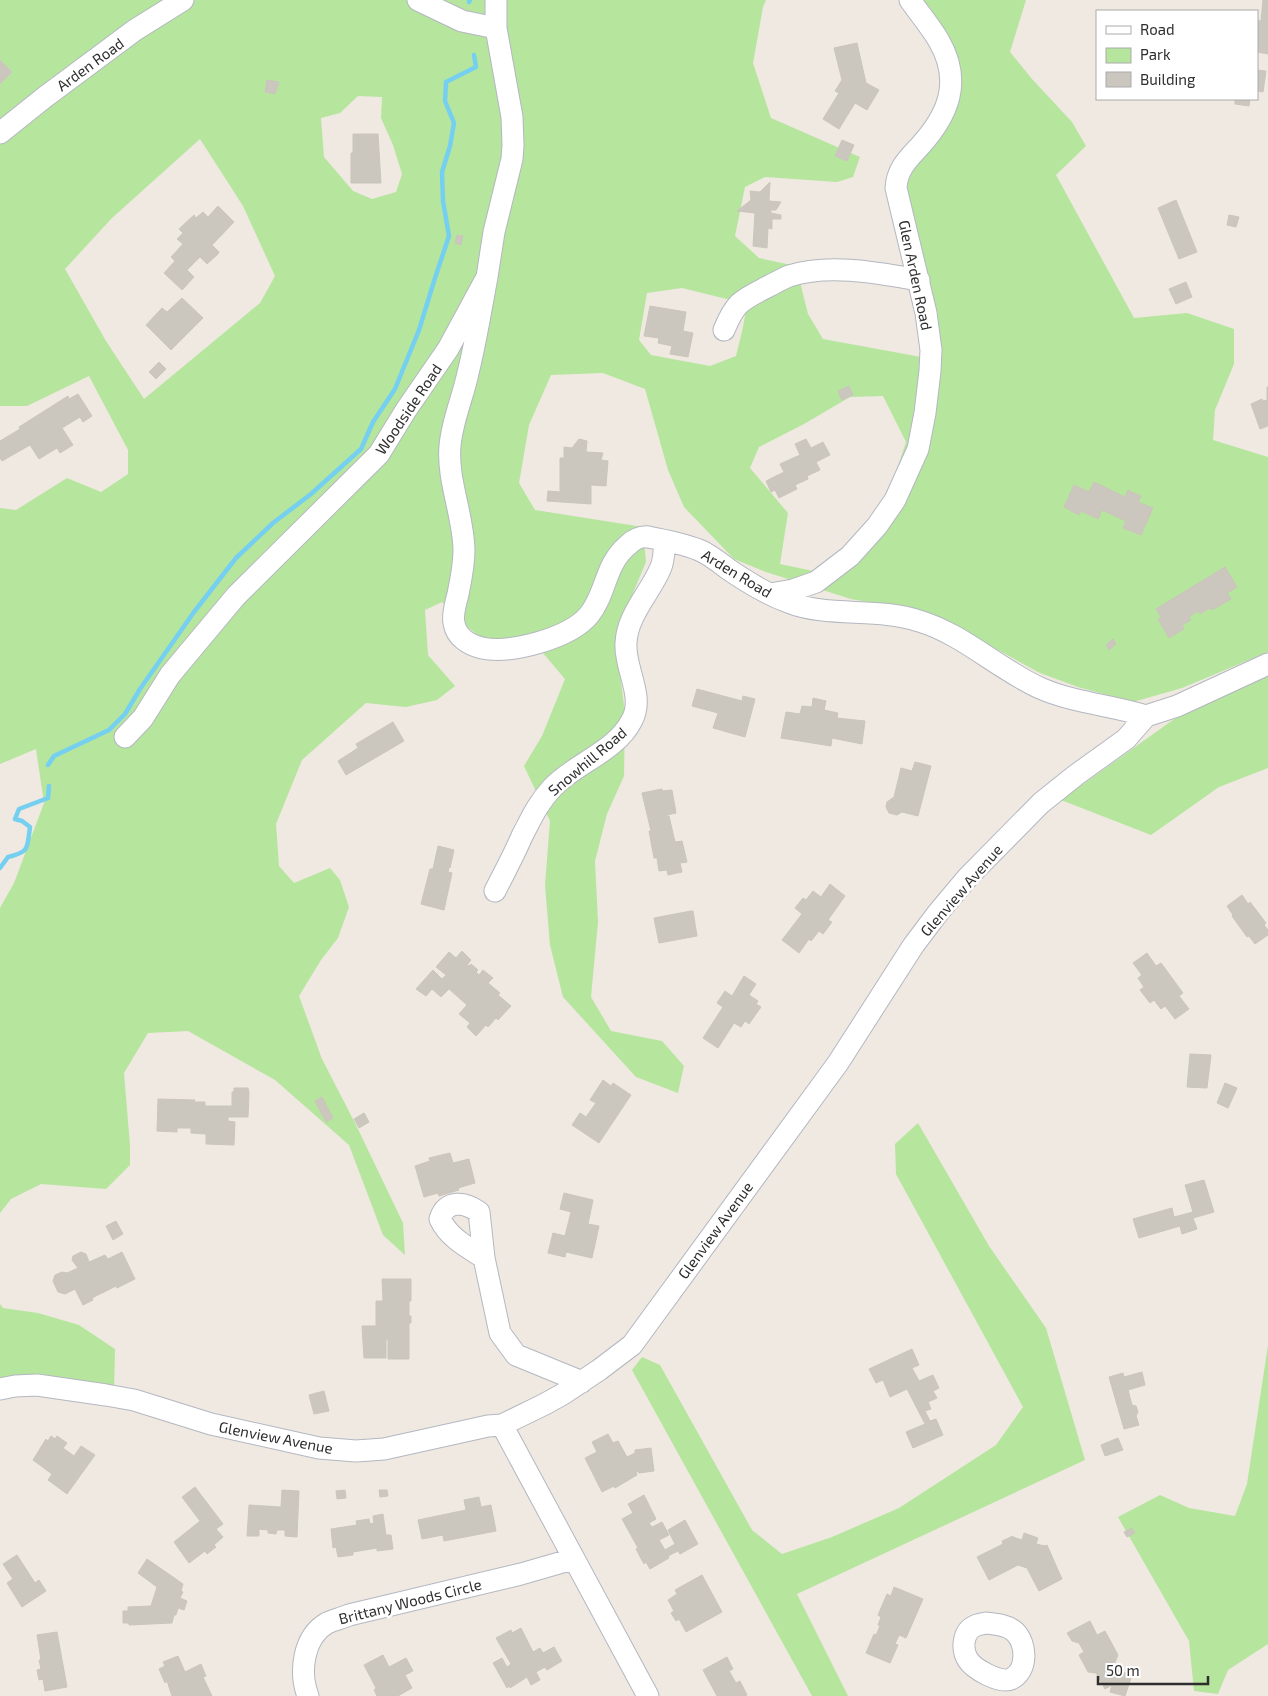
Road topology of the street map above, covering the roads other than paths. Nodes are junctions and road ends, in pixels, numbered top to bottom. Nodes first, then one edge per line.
1 (183, 0) edge
2 (418, 0) edge
3 (496, 0) edge
4 (910, 0) edge
5 (496, 28) junction
6 (0, 133) edge
7 (486, 277) junction
8 (919, 280) junction
9 (724, 330) dead end
10 (665, 541) junction
11 (770, 594) junction
12 (1268, 664) edge
13 (1146, 716) junction
14 (125, 737) dead end
15 (496, 891) dead end
16 (484, 1258) dead end
17 (582, 1382) junction
18 (0, 1389) edge
19 (502, 1425) junction
20 (573, 1559) junction
21 (308, 1696) edge
22 (648, 1696) edge

1 - 6 street, Arden Road
2 - 5 street
3 - 5 street, Woodside Road
4 - 8 street, Glen Arden Road
5 - 7 street, Woodside Road
7 - 10 street, Arden Road
7 - 14 street, Woodside Road
8 - 9 street
8 - 11 street, Glen Arden Road
10 - 11 street, Arden Road
10 - 15 street, Snowhill Road
11 - 13 street, Arden Road
12 - 13 street
13 - 17 street, Glenview Avenue
16 - 17 street
17 - 19 street, Glenview Avenue
18 - 19 street, Glenview Avenue
19 - 20 street
20 - 21 street, Brittany Woods Circle
20 - 22 street

